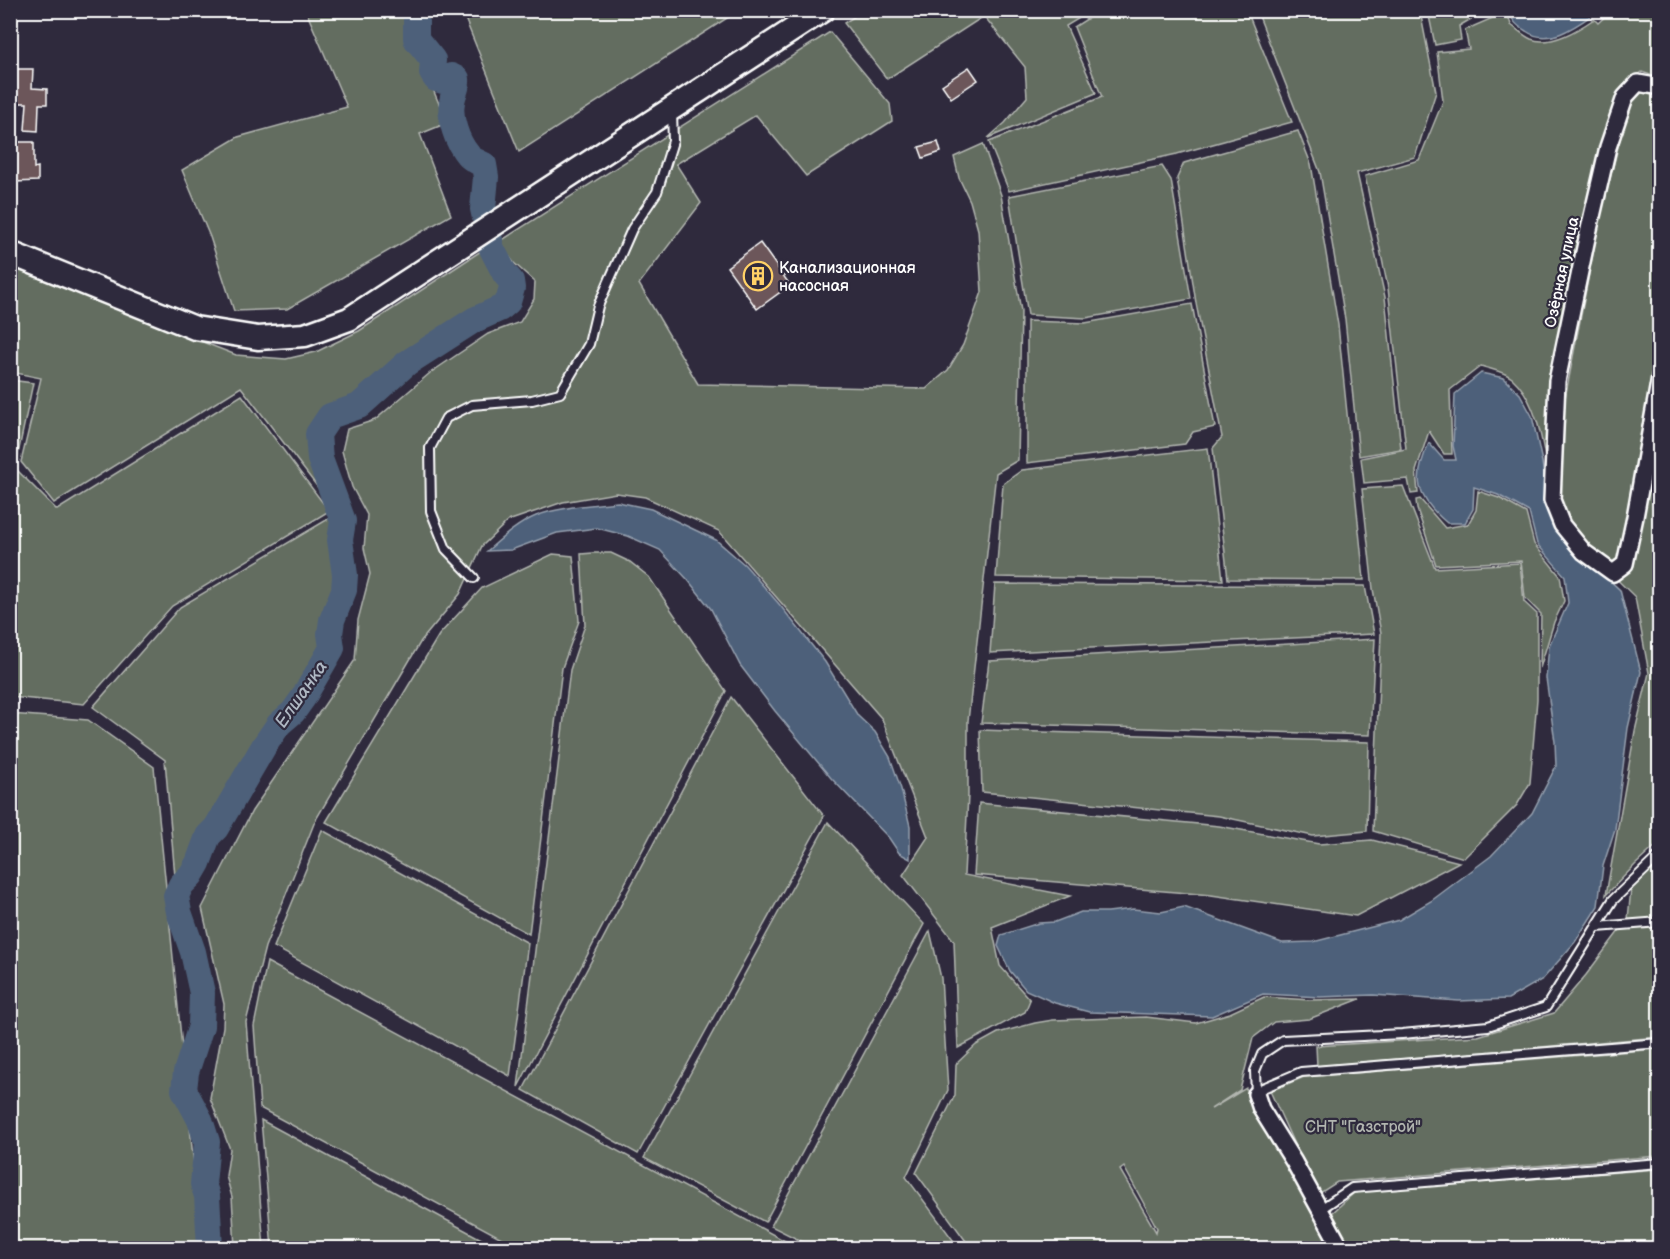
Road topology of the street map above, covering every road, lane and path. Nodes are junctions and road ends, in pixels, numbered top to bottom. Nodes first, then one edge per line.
1 (823, 10) edge
2 (1659, 87) edge
3 (672, 109) junction
4 (10, 253) edge
5 (1659, 377) edge
6 (474, 578) dead end
7 (1659, 855) edge
8 (1659, 922) edge
9 (1597, 927) junction
10 (1659, 1043) edge
11 (1256, 1094) junction
12 (1659, 1163) edge
13 (1318, 1210) junction
14 (1341, 1248) edge

1 - 3 main road
2 - 5 street, Озёрная улица
3 - 4 main road
3 - 6 lane
7 - 9 lane
8 - 9 lane
9 - 11 lane
10 - 11 lane
11 - 13 street
12 - 13 lane
13 - 14 street

